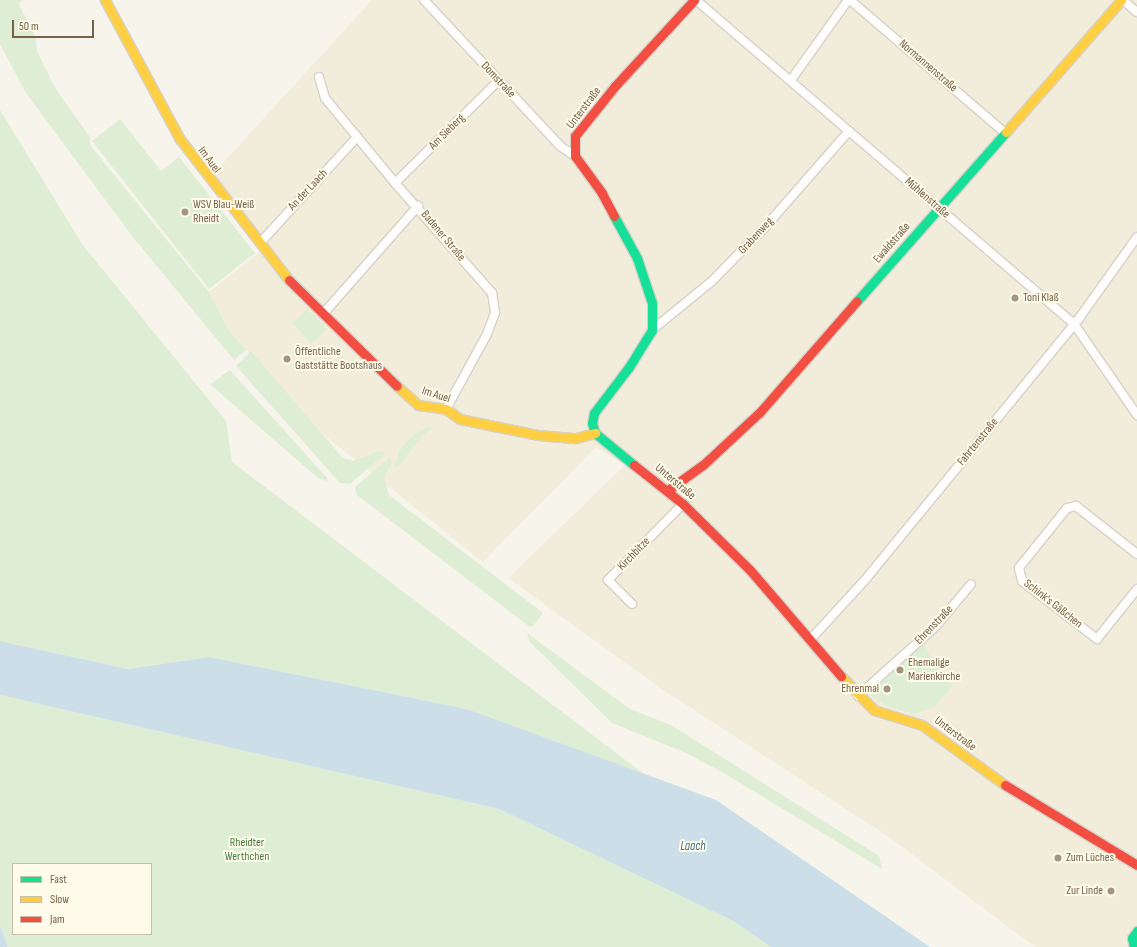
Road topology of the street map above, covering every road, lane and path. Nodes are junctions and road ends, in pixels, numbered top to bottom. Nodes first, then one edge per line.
1 (105, 0) edge
2 (424, 0) edge
3 (695, 0) edge
4 (849, 0) edge
5 (1122, 0) edge
6 (1137, 12) edge
7 (319, 77) dead end
8 (791, 80) junction
9 (498, 81) junction
10 (849, 131) junction
11 (1005, 133) junction
12 (357, 138) junction
13 (575, 156) junction
14 (395, 183) junction
15 (418, 206) junction
16 (938, 208) junction
17 (1137, 237) edge
18 (260, 243) junction
19 (323, 314) junction
20 (1074, 324) junction
21 (652, 330) junction
22 (446, 409) junction
23 (1137, 415) edge
24 (595, 433) junction
25 (668, 490) junction
26 (683, 504) junction
27 (1137, 554) edge
28 (971, 584) dead end
29 (1137, 589) edge
30 (632, 604) dead end
31 (810, 640) junction
32 (858, 696) junction
33 (1137, 865) edge
34 (1137, 931) edge
35 (1133, 946) edge

1 - 18 street, Im Auel
2 - 9 street, Domstraße
3 - 8 street, Mühlenstraße
3 - 13 street, Unterstraße
4 - 8 street
4 - 11 street, Normannenstraße
5 - 6 street
5 - 11 street, Ewaldstraße
7 - 12 street, Badener Straße
8 - 10 street, Mühlenstraße
9 - 13 street, Domstraße
9 - 14 street, Am Sieberg
10 - 16 street, Mühlenstraße
10 - 21 street, Grabenweg
11 - 16 street, Ewaldstraße
12 - 14 street, Badener Straße
12 - 18 street, An der Laach
13 - 21 street
14 - 15 street, Badener Straße
15 - 19 street
15 - 22 street, Badener Straße
16 - 20 street, Mühlenstraße
16 - 25 street, Ewaldstraße
17 - 20 street, Fahrtenstraße
18 - 19 street, Im Auel
19 - 22 street, Im Auel
20 - 23 street, Mühlenstraße
20 - 31 street, Fahrtenstraße
21 - 24 street
22 - 24 street, Im Auel
24 - 25 street, Unterstraße
25 - 26 street, Unterstraße
26 - 30 street, Kirchbitze
26 - 31 street, Unterstraße
27 - 29 street, Schink's Gäßchen
28 - 32 street, Ehrenstraße
31 - 32 street, Unterstraße
32 - 33 street, Unterstraße
34 - 35 street

